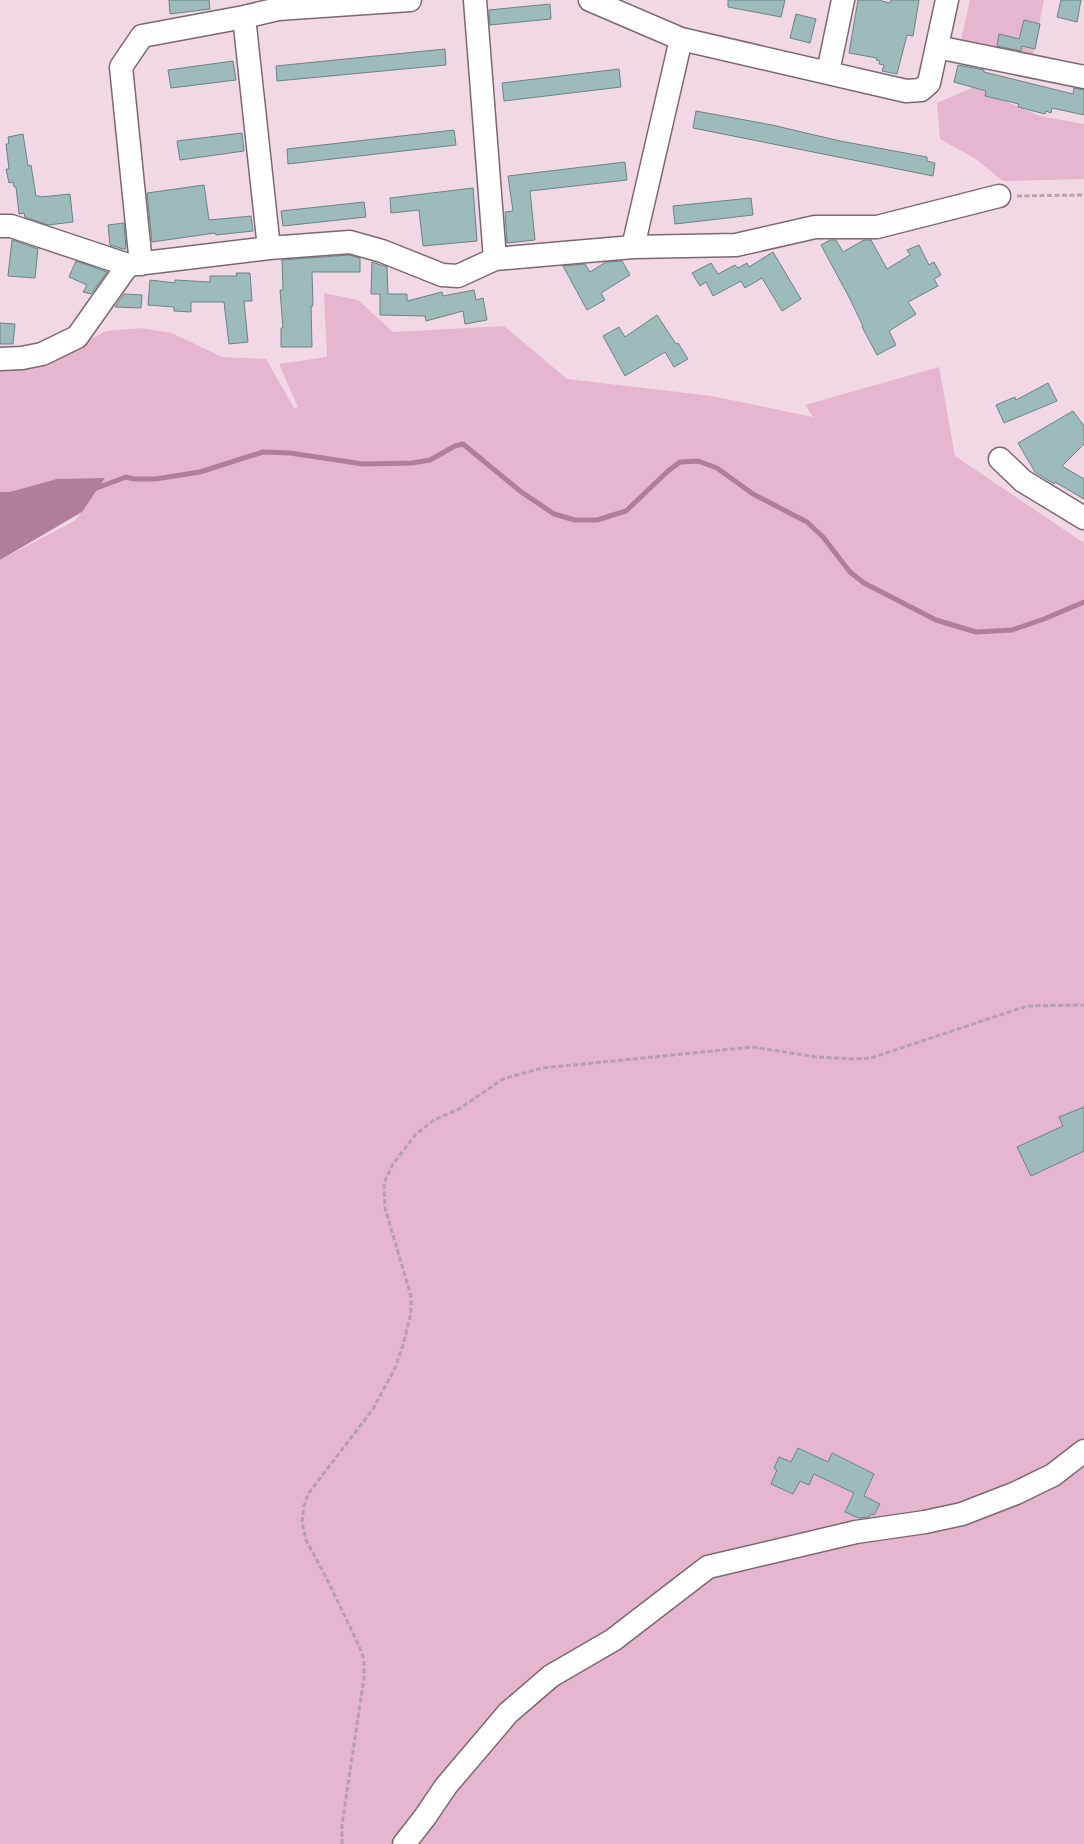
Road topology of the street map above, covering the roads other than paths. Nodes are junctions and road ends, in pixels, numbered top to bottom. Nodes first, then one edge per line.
1 (410, 0) edge
2 (475, 0) edge
3 (590, 0) edge
4 (843, 0) edge
5 (947, 0) edge
6 (278, 4) edge
7 (244, 18) junction
8 (681, 39) junction
9 (937, 46) junction
10 (828, 72) junction
11 (1084, 77) edge
12 (999, 196) road end
13 (0, 226) edge
14 (634, 247) junction
15 (269, 248) junction
16 (495, 258) junction
17 (135, 264) junction
18 (0, 359) edge
19 (1000, 458) dead end
20 (1084, 518) edge
21 (1084, 1451) edge
22 (404, 1844) edge

1 - 6 street
2 - 16 street
3 - 8 street
4 - 10 street
5 - 9 street
6 - 7 street
7 - 15 street
7 - 17 street
8 - 10 street
8 - 14 street
9 - 10 street
9 - 11 street
12 - 14 street
13 - 17 street
14 - 16 street
15 - 16 street
15 - 17 street
17 - 18 street
19 - 20 street
21 - 22 street

